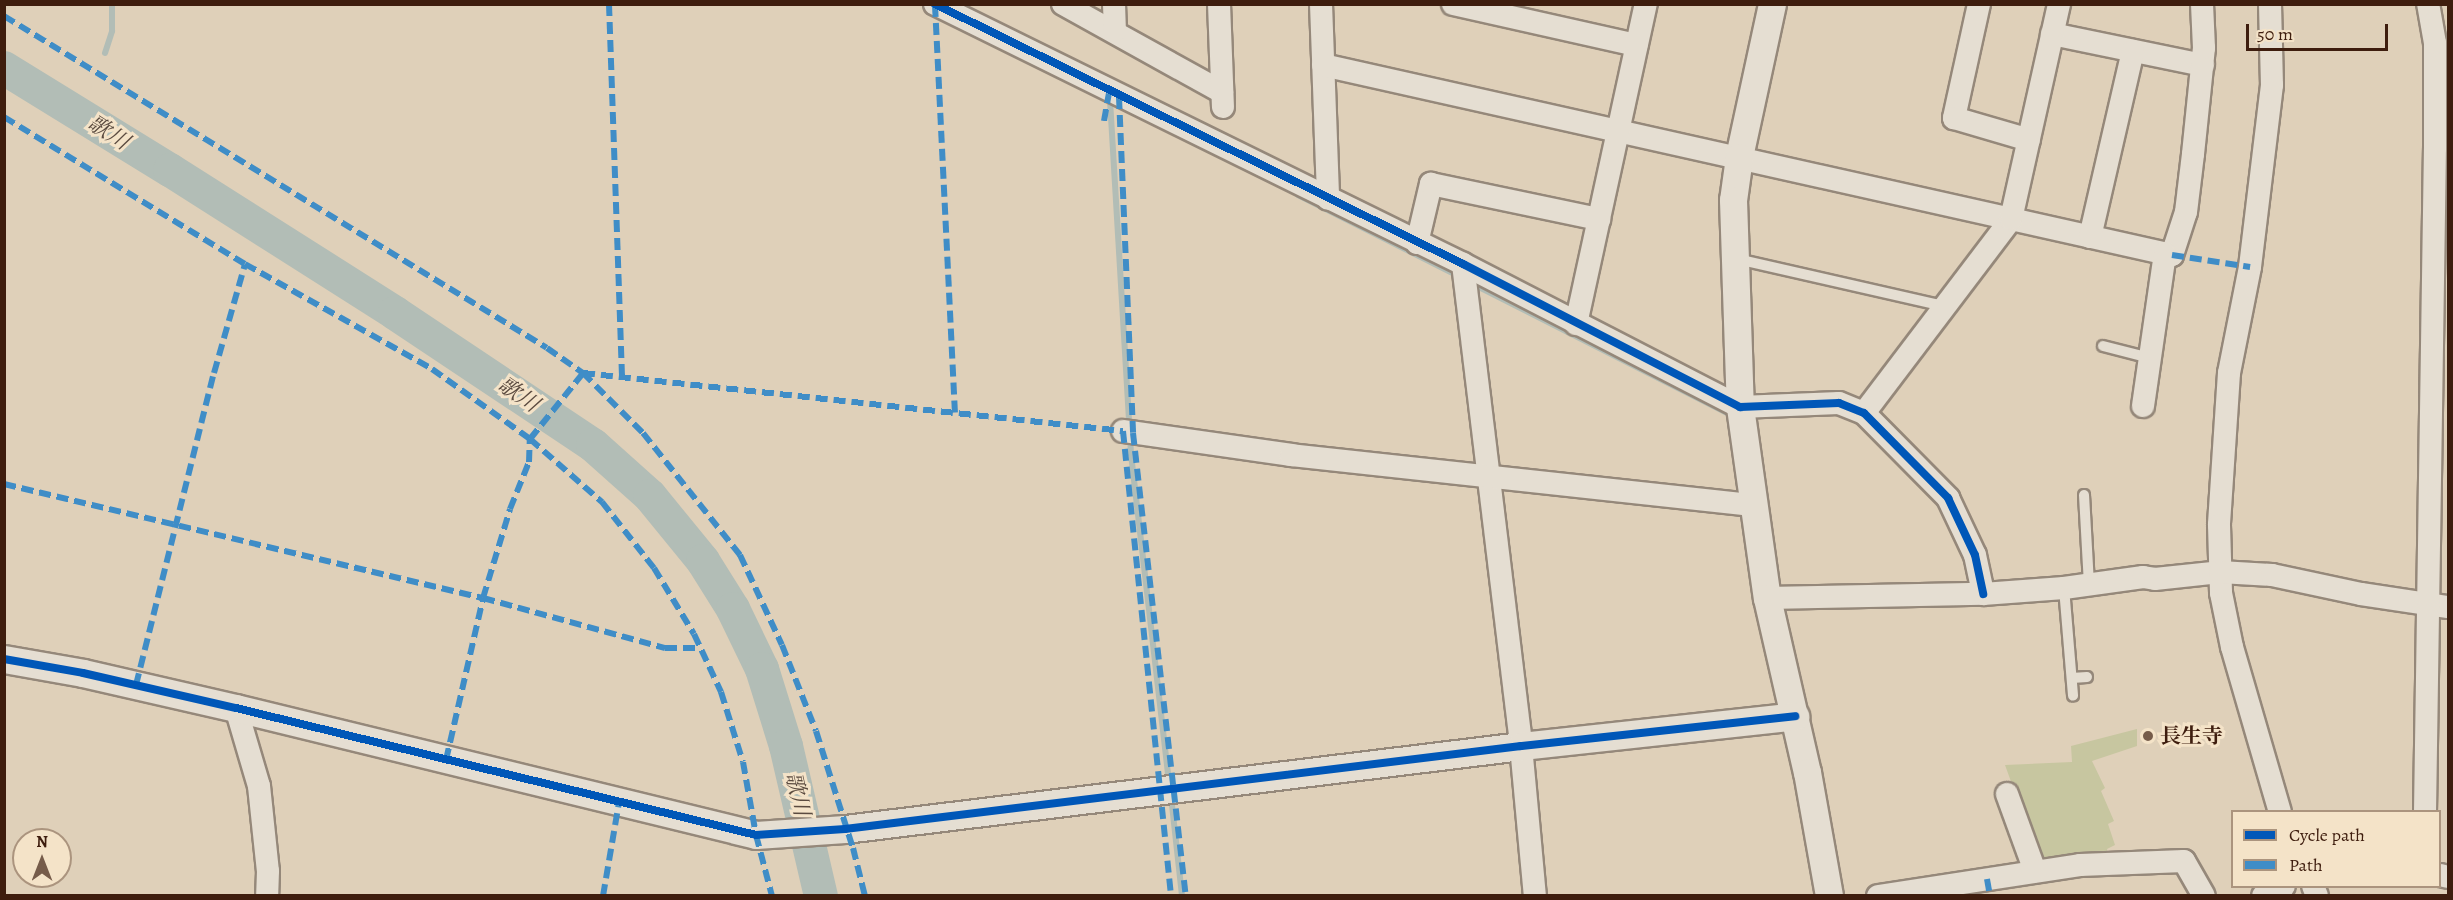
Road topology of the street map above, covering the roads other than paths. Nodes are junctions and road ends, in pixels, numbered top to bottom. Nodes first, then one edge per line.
1 (1063, 4) edge
2 (1114, 4) edge
3 (1219, 4) edge
4 (1321, 4) edge
5 (1453, 4) edge
6 (1646, 4) edge
7 (1772, 4) edge
8 (1979, 4) edge
9 (2059, 4) edge
10 (2202, 4) edge
11 (2270, 4) edge
12 (2428, 4) edge
13 (935, 5) edge
14 (1114, 31) junction
15 (2052, 34) junction
16 (1636, 45) junction
17 (2133, 51) junction
18 (1323, 65) junction
19 (2202, 65) junction
20 (1618, 132) junction
21 (2029, 140) junction
22 (2442, 148) edge
23 (1739, 157) junction
24 (1328, 199) junction
25 (1599, 219) junction
26 (2011, 219) junction
27 (2090, 237) junction
28 (1418, 243) junction
29 (2165, 254) junction
30 (1734, 259) junction
31 (1463, 264) junction
32 (1944, 306) junction
33 (1576, 324) junction
34 (2103, 346) dead end
35 (2150, 358) junction
36 (2143, 406) dead end
37 (1740, 407) junction
38 (1864, 413) junction
39 (1123, 431) dead end
40 (1488, 476) junction
41 (2084, 495) dead end
42 (1753, 505) junction
43 (2099, 524) dead end
44 (2086, 525) junction
45 (2220, 572) junction
46 (2089, 585) junction
47 (2064, 588) junction
48 (1983, 594) junction
49 (1767, 598) junction
50 (2438, 606) edge
51 (4, 659) edge
52 (2087, 677) dead end
53 (2072, 678) junction
54 (2073, 696) dead end
55 (236, 708) junction
56 (1795, 716) junction
57 (1521, 746) junction
58 (2007, 794) dead end
59 (2279, 810) edge
60 (2425, 810) edge
61 (2035, 871) junction
62 (2280, 888) edge
63 (267, 896) edge
64 (1535, 896) edge
65 (1829, 896) edge
66 (1878, 896) edge
67 (2204, 896) edge
68 (2263, 896) edge

1 - 14 street
2 - 14 street
3 - 14 street
4 - 18 street
5 - 16 street
6 - 16 street
7 - 23 street
8 - 21 street
9 - 15 street
10 - 19 street
11 - 45 street
12 - 22 street
13 - 24 street
15 - 17 street
15 - 21 street
16 - 20 street
17 - 19 street
17 - 27 street
18 - 20 street
18 - 24 street
19 - 29 street
20 - 23 street
20 - 25 street
21 - 26 street
22 - 50 street
23 - 26 street
23 - 30 street
24 - 28 street
25 - 28 street
25 - 33 street
26 - 27 street
26 - 32 street
27 - 29 street
28 - 31 street
29 - 35 street
30 - 32 lane
30 - 37 street
31 - 33 street
31 - 40 street
32 - 38 street
33 - 37 street
34 - 35 lane
35 - 36 street
37 - 38 street
37 - 42 street
38 - 48 street
39 - 40 street
40 - 42 street
40 - 57 street
41 - 44 lane
42 - 49 street
43 - 44 lane
44 - 46 lane
45 - 46 street
45 - 50 street
45 - 59 street
46 - 47 street
47 - 48 street
47 - 53 lane
48 - 49 street
49 - 56 street
50 - 60 street
51 - 55 street
52 - 53 lane
53 - 54 lane
55 - 57 street
55 - 63 street
56 - 57 street
56 - 65 street
57 - 64 street
58 - 61 street
61 - 66 street
61 - 67 street
62 - 68 street

